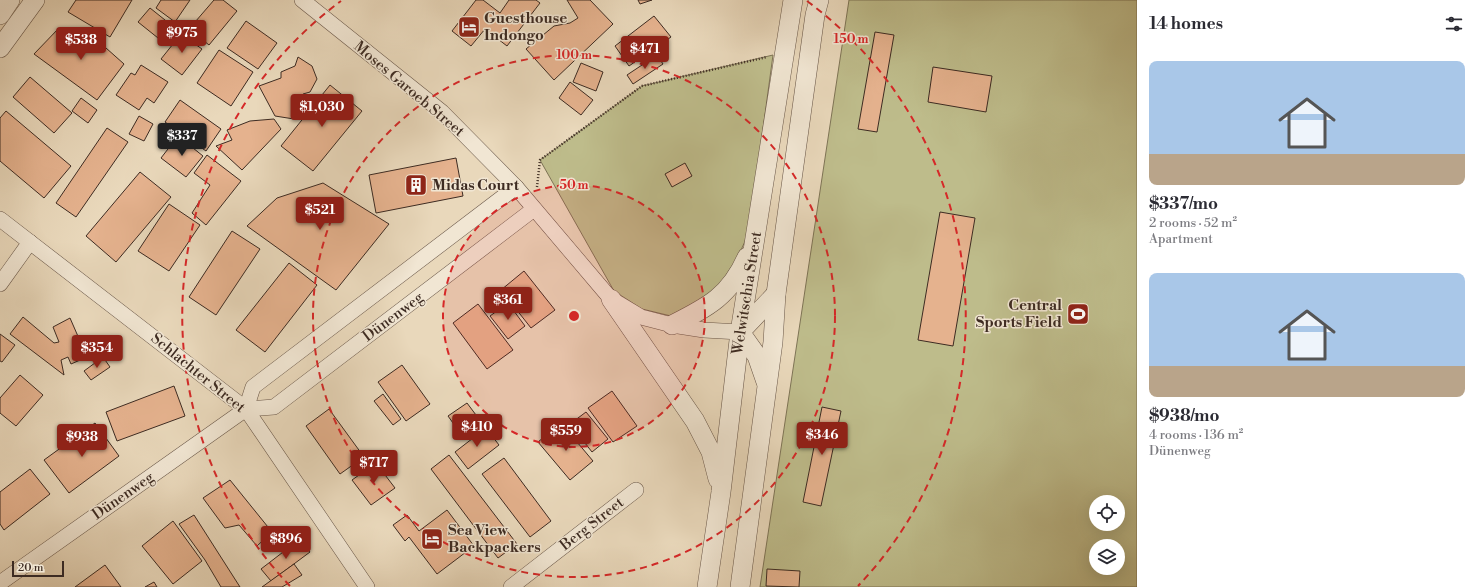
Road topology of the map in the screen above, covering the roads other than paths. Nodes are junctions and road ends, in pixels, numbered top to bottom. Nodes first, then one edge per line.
1 (10, 0) edge
2 (35, 0) edge
3 (302, 0) edge
4 (793, 0) edge
5 (819, 0) edge
6 (0, 15) edge
7 (0, 48) edge
8 (516, 186) junction
9 (534, 209) junction
10 (0, 219) edge
11 (756, 235) junction
12 (30, 242) junction
13 (0, 284) edge
14 (776, 294) junction
15 (611, 299) junction
16 (672, 325) junction
17 (740, 332) junction
18 (767, 385) junction
19 (246, 409) junction
20 (636, 490) dead end
21 (721, 492) junction
22 (0, 583) edge
23 (368, 587) edge
24 (511, 587) edge
25 (707, 587) edge
26 (740, 587) edge

1 - 6 street
2 - 7 street
3 - 8 street, Moses Garoeb Street
4 - 11 street, Welwitschia Street
5 - 14 street, Welwitschia Street
8 - 9 street, Moses Garoeb Street
8 - 19 street, Dünenweg
9 - 15 street, Moses Garoeb Street
9 - 19 street, Dünenweg
10 - 12 street, Schlachter Street
11 - 16 street
11 - 17 street, Welwitschia Street
12 - 13 street
12 - 19 street, Schlachter Street
14 - 17 street
14 - 18 street, Welwitschia Street
15 - 16 street, Moses Garoeb Street
15 - 21 street
16 - 17 street, Moses Garoeb Street
17 - 18 street
17 - 21 street, Welwitschia Street
18 - 26 street, Welwitschia Street
19 - 22 street, Dünenweg
19 - 23 street, Schlachter Street
20 - 24 street, Berg Street
21 - 25 street, Welwitschia Street

